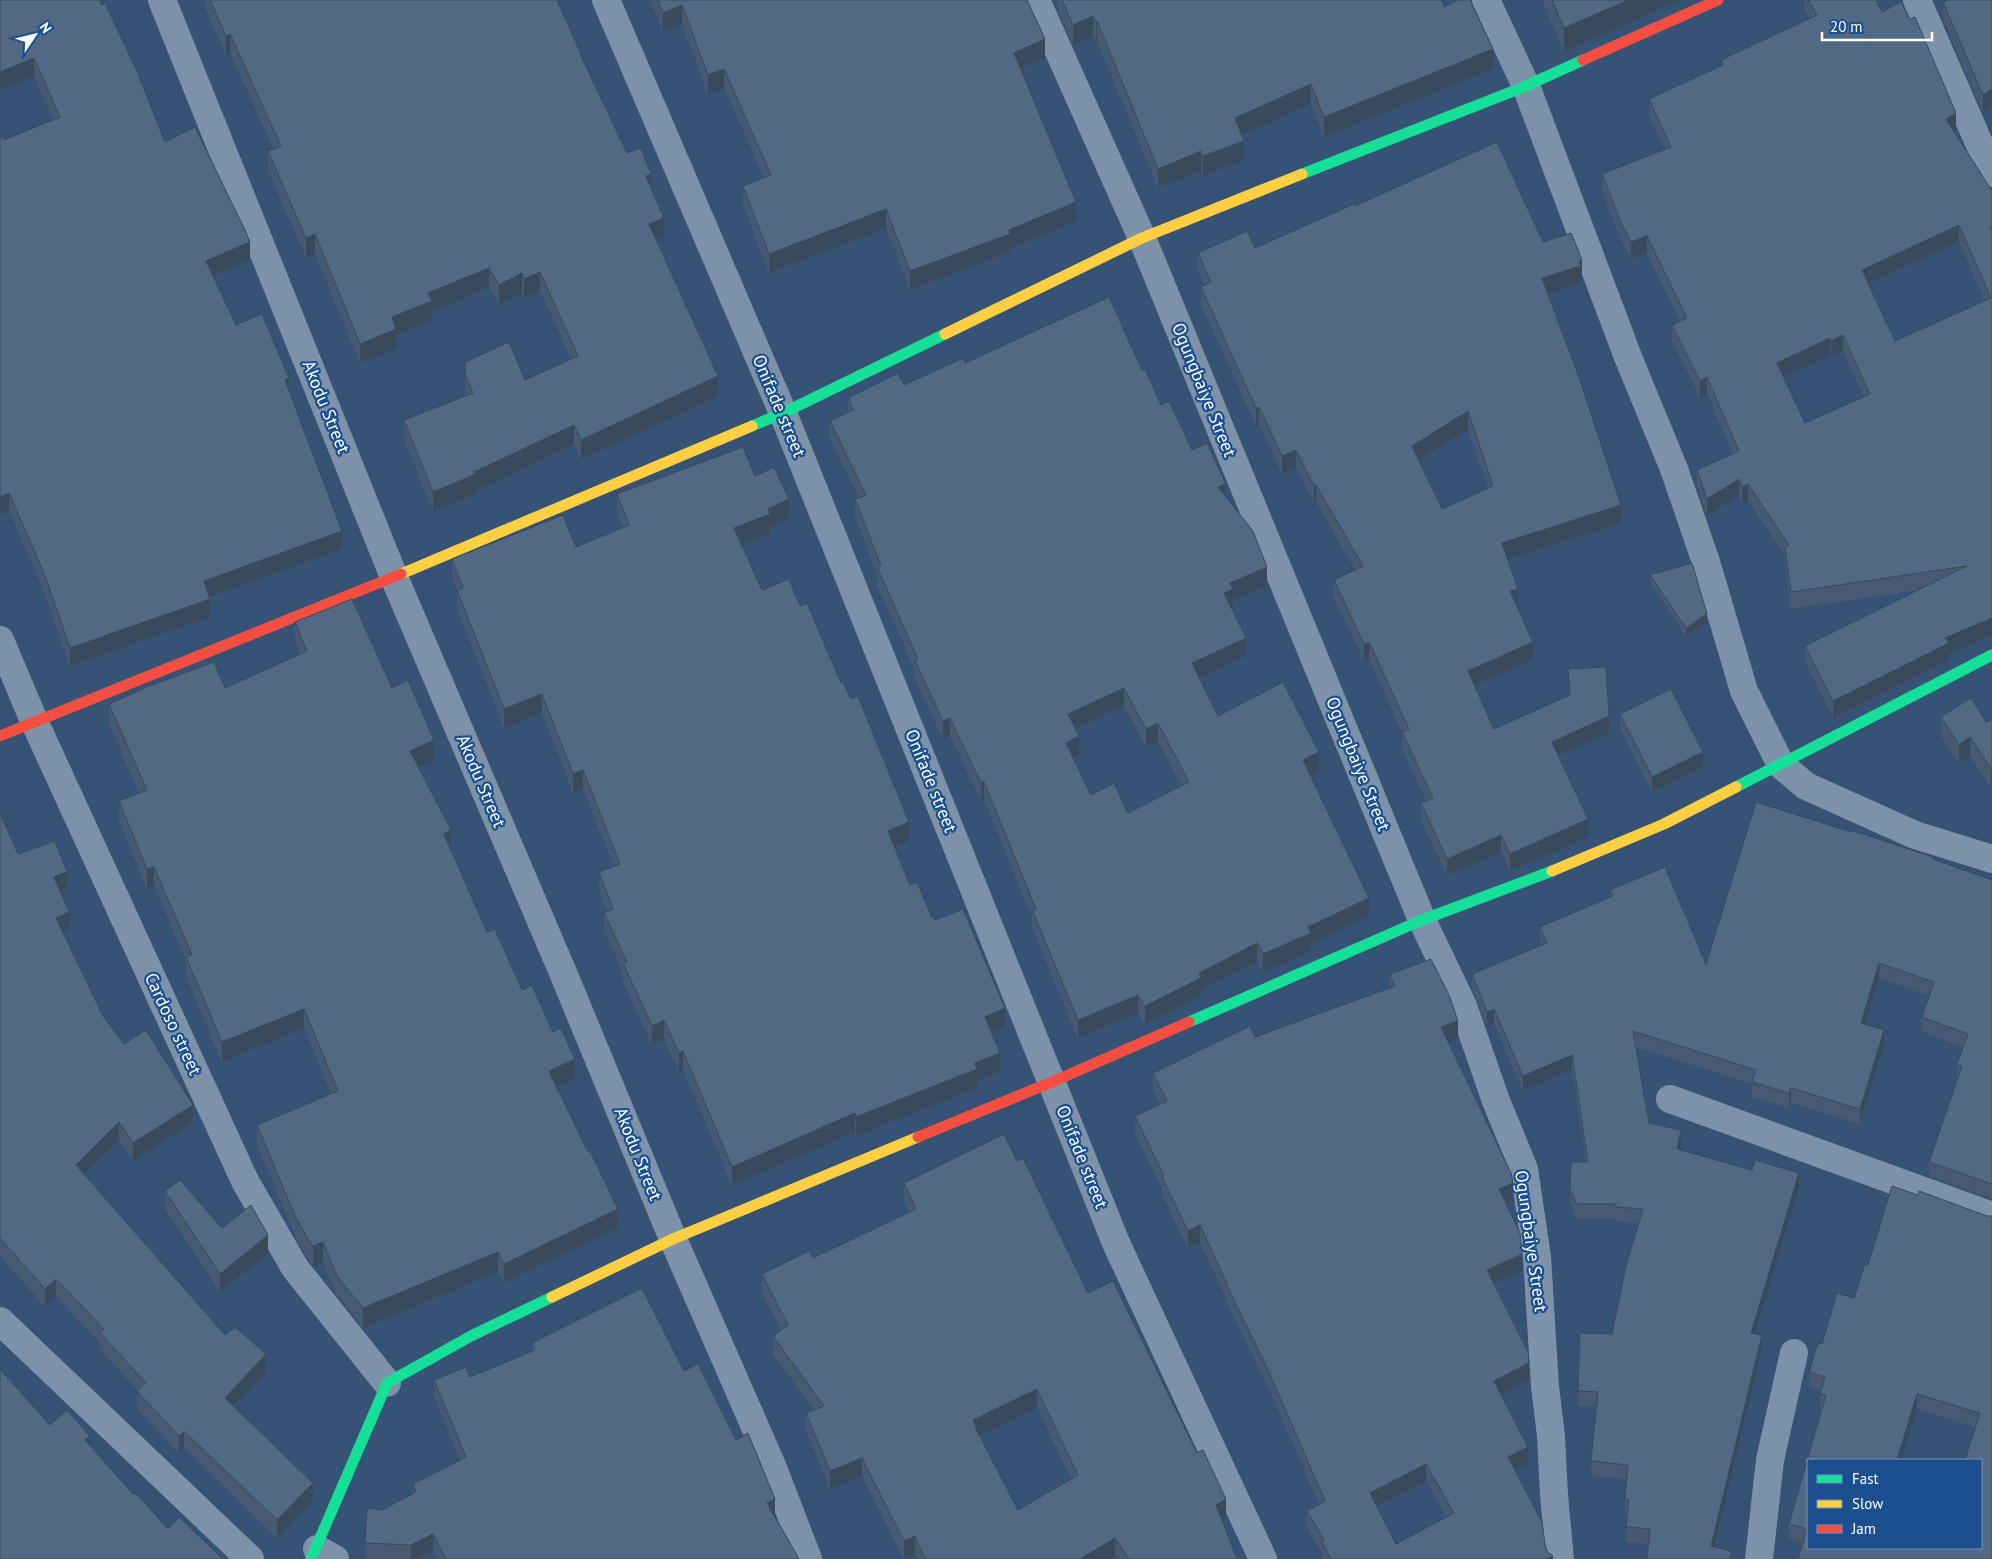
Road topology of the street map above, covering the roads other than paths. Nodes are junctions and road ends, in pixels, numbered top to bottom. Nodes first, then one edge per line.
1 (162, 0) edge
2 (606, 0) edge
3 (1036, 0) edge
4 (1486, 0) edge
5 (1718, 0) edge
6 (1917, 0) edge
7 (1526, 86) junction
8 (1992, 173) edge
9 (1142, 238) junction
10 (783, 413) junction
11 (394, 578) junction
12 (0, 640) edge
13 (1992, 655) edge
14 (35, 723) junction
15 (0, 736) edge
16 (1781, 765) junction
17 (1992, 859) edge
18 (1422, 920) junction
19 (1052, 1082) junction
20 (1670, 1099) dead end
21 (1992, 1216) edge
22 (673, 1239) junction
23 (0, 1321) edge
24 (1794, 1353) dead end
25 (387, 1383) junction
26 (321, 1556) edge
27 (250, 1559) edge
28 (808, 1559) edge
29 (1263, 1559) edge
30 (1560, 1559) edge
31 (1759, 1559) edge

1 - 11 street, Akodu Street
2 - 10 street, Onifade street
3 - 9 street, Ogungbaiye Street
4 - 7 street
5 - 7 street
6 - 8 street
7 - 9 street
7 - 16 street
9 - 10 street
9 - 18 street, Ogungbaiye Street
10 - 11 street
10 - 19 street, Onifade street
11 - 14 street
11 - 22 street, Akodu Street
12 - 14 street, Cardoso street
13 - 16 street
14 - 15 street
14 - 25 street, Cardoso street
16 - 17 street
16 - 18 street
18 - 19 street
18 - 30 street, Ogungbaiye Street
19 - 22 street
19 - 29 street, Onifade street
20 - 21 street
22 - 25 street
22 - 28 street, Akodu Street
23 - 27 street
24 - 31 street
25 - 26 street

